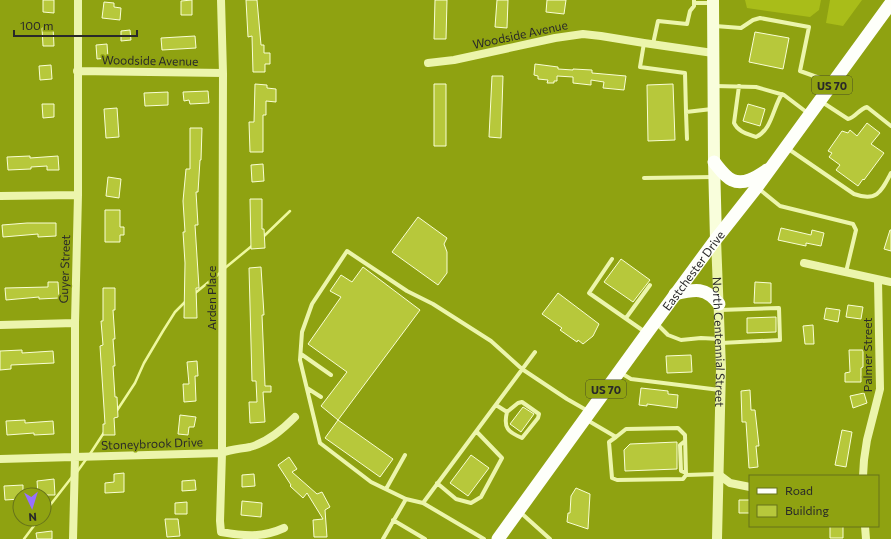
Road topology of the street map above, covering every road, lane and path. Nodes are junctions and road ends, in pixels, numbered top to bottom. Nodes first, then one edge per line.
1 (78, 0) edge
2 (221, 0) edge
3 (694, 2) edge
4 (713, 2) edge
5 (891, 3) edge
6 (713, 25) junction
7 (648, 44) junction
8 (713, 53) junction
9 (428, 63) dead end
10 (77, 71) junction
11 (223, 73) junction
12 (833, 83) junction
13 (713, 86) junction
14 (739, 86) junction
15 (782, 94) junction
16 (820, 100) junction
17 (713, 109) junction
18 (686, 112) junction
19 (810, 115) junction
20 (891, 126) edge
21 (687, 139) dead end
22 (786, 147) junction
23 (714, 162) junction
24 (772, 166) junction
25 (891, 173) edge
26 (714, 177) junction
27 (644, 178) dead end
28 (889, 181) edge
29 (757, 187) junction
30 (78, 195) junction
31 (0, 196) edge
32 (716, 240) junction
33 (612, 259) dead end
34 (804, 263) dead end
35 (846, 272) junction
36 (878, 280) junction
37 (891, 282) edge
38 (650, 285) dead end
39 (675, 294) junction
40 (719, 307) junction
41 (626, 318) junction
42 (655, 322) junction
43 (75, 323) junction
44 (0, 325) edge
45 (647, 333) junction
46 (720, 341) junction
47 (535, 352) dead end
48 (301, 354) junction
49 (522, 369) junction
50 (619, 371) junction
51 (331, 375) dead end
52 (307, 388) junction
53 (721, 390) junction
54 (321, 397) dead end
55 (496, 405) junction
56 (507, 412) junction
57 (587, 415) junction
58 (295, 417) dead end
59 (477, 432) junction
60 (616, 438) junction
61 (222, 453) junction
62 (405, 456) dead end
63 (75, 458) junction
64 (0, 459) edge
65 (686, 474) junction
66 (718, 474) junction
67 (863, 475) edge
68 (437, 483) junction
69 (749, 487) edge
70 (386, 489) junction
71 (406, 500) junction
72 (423, 503) junction
73 (518, 510) junction
74 (393, 520) junction
75 (865, 527) edge
76 (284, 528) dead end
77 (73, 539) edge
78 (383, 539) edge
79 (425, 539) edge
80 (484, 539) edge
81 (498, 539) edge
82 (550, 539) edge
83 (717, 539) edge
84 (866, 539) edge

1 - 10 street, Guyer Street
2 - 11 street, Arden Place
3 - 4 lane
3 - 7 lane
4 - 6 main road, North Centennial Street
5 - 12 main road, Eastchester Drive / US 70
6 - 8 main road, North Centennial Street
6 - 12 lane
7 - 8 street, Woodside Avenue
7 - 9 street, Woodside Avenue
7 - 18 lane
8 - 13 main road, North Centennial Street
10 - 11 street, Woodside Avenue
10 - 30 street, Guyer Street
11 - 61 street, Arden Place
12 - 16 main road, Eastchester Drive / US 70
13 - 14 lane
13 - 17 main road, North Centennial Street
14 - 15 lane
14 - 15 lane
15 - 19 lane
16 - 19 main road, Eastchester Drive / US 70
16 - 20 lane
17 - 18 lane
17 - 23 main road, North Centennial Street
18 - 21 lane
19 - 22 main road, Eastchester Drive / US 70
22 - 24 main road, Eastchester Drive / US 70
22 - 28 lane
23 - 24 main road
23 - 26 main road, North Centennial Street
24 - 29 main road, Eastchester Drive / US 70
25 - 28 lane
26 - 27 lane
26 - 32 main road, North Centennial Street
29 - 32 main road, Eastchester Drive / US 70
29 - 35 lane
30 - 31 street
30 - 43 street, Guyer Street
32 - 39 main road, Eastchester Drive / US 70
32 - 40 street, North Centennial Street
33 - 41 lane
34 - 35 street
35 - 36 street
36 - 37 street
36 - 67 street, Palmer Street
38 - 41 lane
39 - 40 main road
39 - 42 main road, Eastchester Drive / US 70
40 - 46 street, North Centennial Street
40 - 46 lane
41 - 45 lane
42 - 45 main road, Eastchester Drive / US 70
42 - 46 lane
43 - 44 street
43 - 63 street, Guyer Street
45 - 50 main road, Eastchester Drive / US 70
46 - 53 street, North Centennial Street
47 - 49 lane
48 - 49 lane
48 - 51 lane
48 - 52 lane
49 - 55 lane
49 - 57 lane
50 - 53 lane
50 - 57 main road, Eastchester Drive / US 70
52 - 54 lane
52 - 70 lane
53 - 66 street, North Centennial Street
55 - 56 lane
55 - 59 lane
56 - 56 lane
57 - 60 lane
57 - 73 main road, Eastchester Drive / US 70
58 - 61 street, Stoneybrook Drive
59 - 68 lane
59 - 68 lane
60 - 65 lane
60 - 65 lane
61 - 63 street, Stoneybrook Drive
61 - 76 street, Arden Place
62 - 70 lane
63 - 64 street, Stoneybrook Drive
63 - 77 street, Guyer Street
65 - 66 lane
66 - 69 street
66 - 83 street, North Centennial Street
68 - 72 lane
70 - 71 lane
71 - 72 lane
71 - 74 lane
72 - 80 lane
73 - 81 main road, Eastchester Drive / US 70
73 - 82 lane
74 - 78 lane
74 - 79 lane
75 - 84 street

